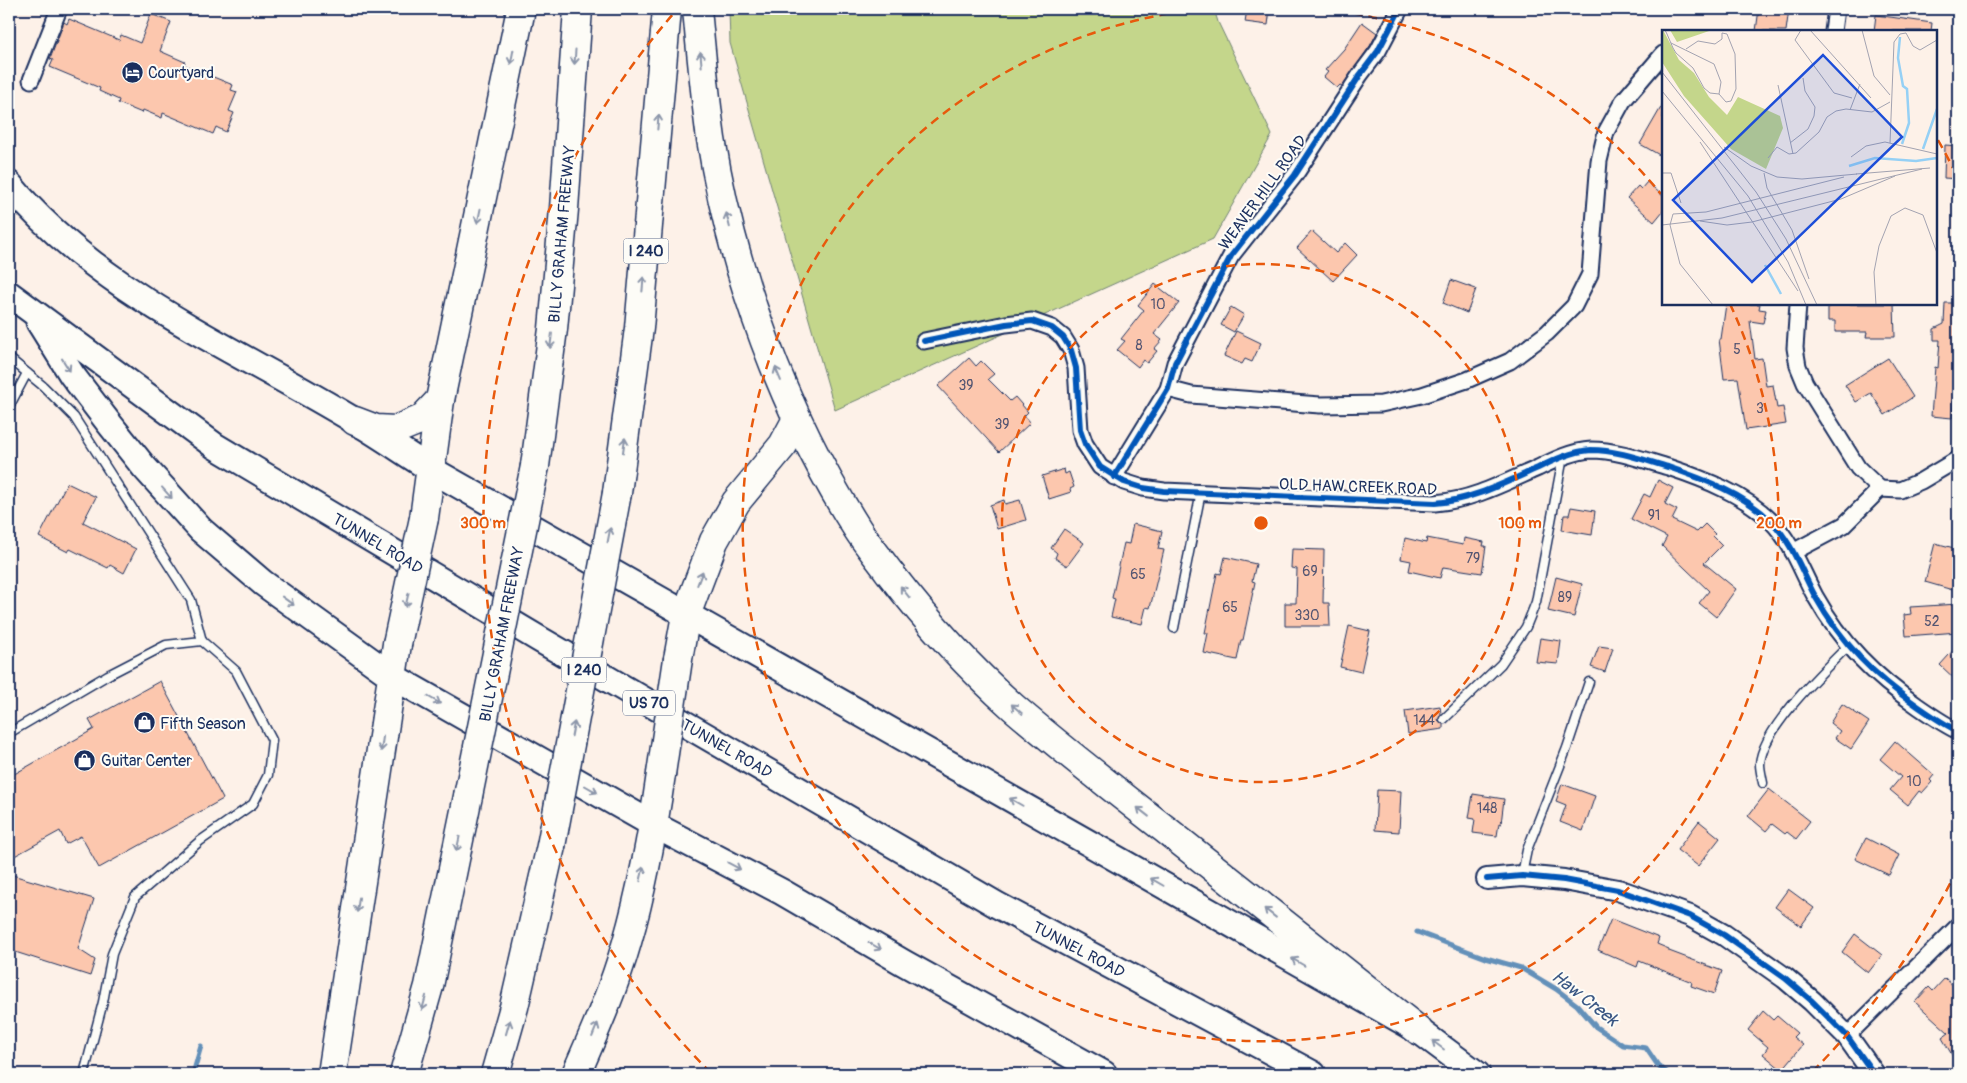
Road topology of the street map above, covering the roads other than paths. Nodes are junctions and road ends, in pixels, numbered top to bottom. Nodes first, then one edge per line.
1 (59, 9) edge
2 (521, 9) edge
3 (578, 9) edge
4 (667, 9) edge
5 (697, 9) edge
6 (1400, 9) edge
7 (1836, 9) edge
8 (1832, 30) edge
9 (1662, 55) edge
10 (31, 80) dead end
11 (9, 184) edge
12 (9, 294) edge
13 (1798, 305) edge
14 (31, 310) junction
15 (924, 341) dead end
16 (9, 358) edge
17 (27, 373) junction
18 (1168, 389) junction
19 (440, 400) junction
20 (9, 407) edge
21 (798, 419) junction
22 (355, 421) junction
23 (1563, 457) junction
24 (1958, 459) edge
25 (432, 470) junction
26 (1114, 477) junction
27 (1880, 489) junction
28 (1201, 492) junction
29 (1793, 552) junction
30 (686, 615) junction
31 (1174, 628) dead end
32 (202, 641) junction
33 (1848, 646) junction
34 (392, 676) junction
35 (1589, 682) dead end
36 (1444, 719) dead end
37 (1958, 731) edge
38 (9, 733) edge
39 (1763, 783) dead end
40 (654, 825) junction
41 (1522, 876) junction
42 (1487, 879) dead end
43 (1958, 926) edge
44 (1418, 1030) junction
45 (1847, 1036) junction
46 (84, 1074) edge
47 (332, 1074) edge
48 (404, 1074) edge
49 (495, 1074) edge
50 (576, 1074) edge
51 (1104, 1074) edge
52 (1313, 1074) edge
53 (1477, 1074) edge
54 (1874, 1074) edge

1 - 10 street
2 -> 19 highway
3 -> 48 highway, BILLY GRAHAM FREEWAY, bridge
49 -> 4 highway, I 240, bridge
21 -> 5 highway
6 - 18 street, WEAVER HILL ROAD
7 - 8 street
9 - 18 street
11 - 22 main road
12 - 14 main road, TUNNEL ROAD / US 70
13 - 27 street
14 -> 34 main road
14 - 52 main road, TUNNEL ROAD / US 70
15 - 26 street, OLD HAW CREEK ROAD
16 - 17 lane
17 - 20 lane
17 - 32 lane
18 - 26 street, WEAVER HILL ROAD
19 - 22 highway
19 - 25 highway
30 -> 21 highway
44 -> 21 highway
22 - 25 main road
23 - 28 street, OLD HAW CREEK ROAD
23 - 29 street, OLD HAW CREEK ROAD
23 - 36 lane
24 - 27 street
25 - 30 main road
25 -> 34 highway, bridge
26 - 28 street, OLD HAW CREEK ROAD
27 - 29 street
28 - 31 lane
29 - 33 street, OLD HAW CREEK ROAD
30 - 40 highway, bridge
44 -> 30 main road
32 - 38 lane
32 - 46 lane
33 - 37 street, OLD HAW CREEK ROAD
33 - 39 lane
34 -> 40 main road
34 -> 47 highway
35 - 41 lane
50 -> 40 highway
40 -> 51 main road
41 - 42 street
41 - 45 street
43 - 45 street
53 -> 44 main road
45 - 54 street

